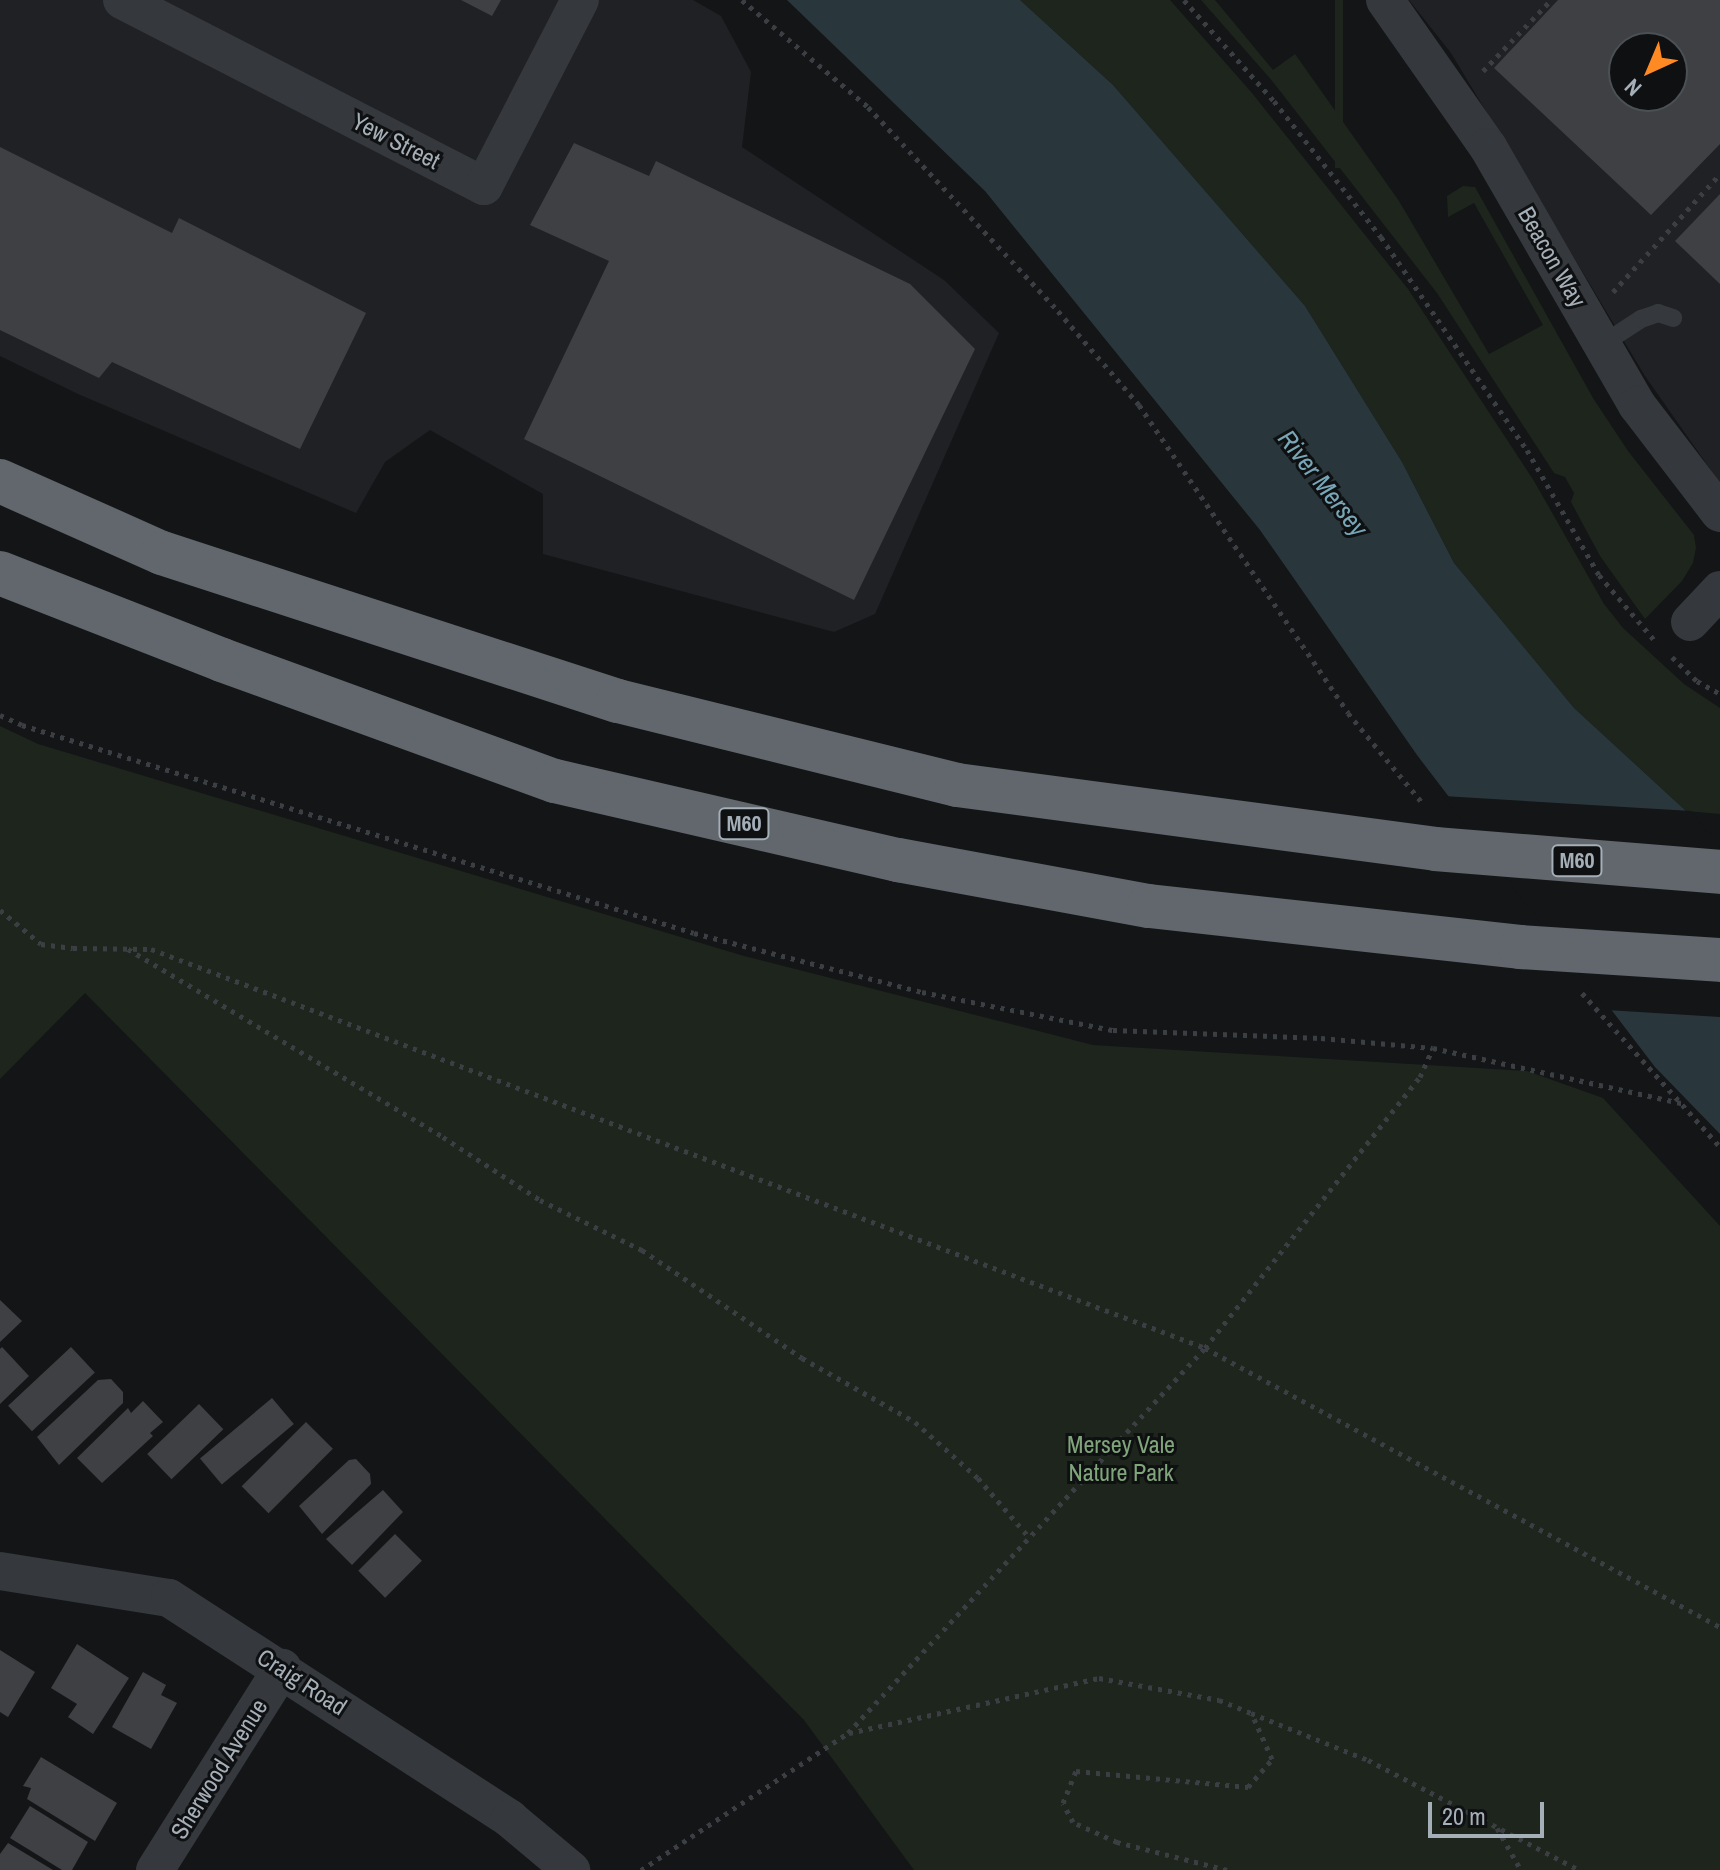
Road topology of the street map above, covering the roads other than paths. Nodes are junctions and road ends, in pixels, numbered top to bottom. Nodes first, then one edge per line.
1 (122, 0) edge
2 (580, 0) edge
3 (1385, 0) edge
4 (1673, 318) dead end
5 (1614, 337) junction
6 (0, 481) edge
7 (1720, 513) edge
8 (0, 573) edge
9 (1720, 590) edge
10 (1690, 622) dead end
11 (1720, 872) edge
12 (1720, 960) edge
13 (0, 1571) edge
14 (282, 1668) junction
15 (155, 1870) edge
16 (571, 1870) edge

1 - 2 street, Yew Street
3 - 5 street, Beacon Way
4 - 5 lane
5 - 7 street, Beacon Way
6 - 11 highway, M60, bridge
8 - 12 highway, M60, bridge
9 - 10 street
13 - 14 street, Craig Road
14 - 15 street, Sherwood Avenue
14 - 16 street, Craig Road

